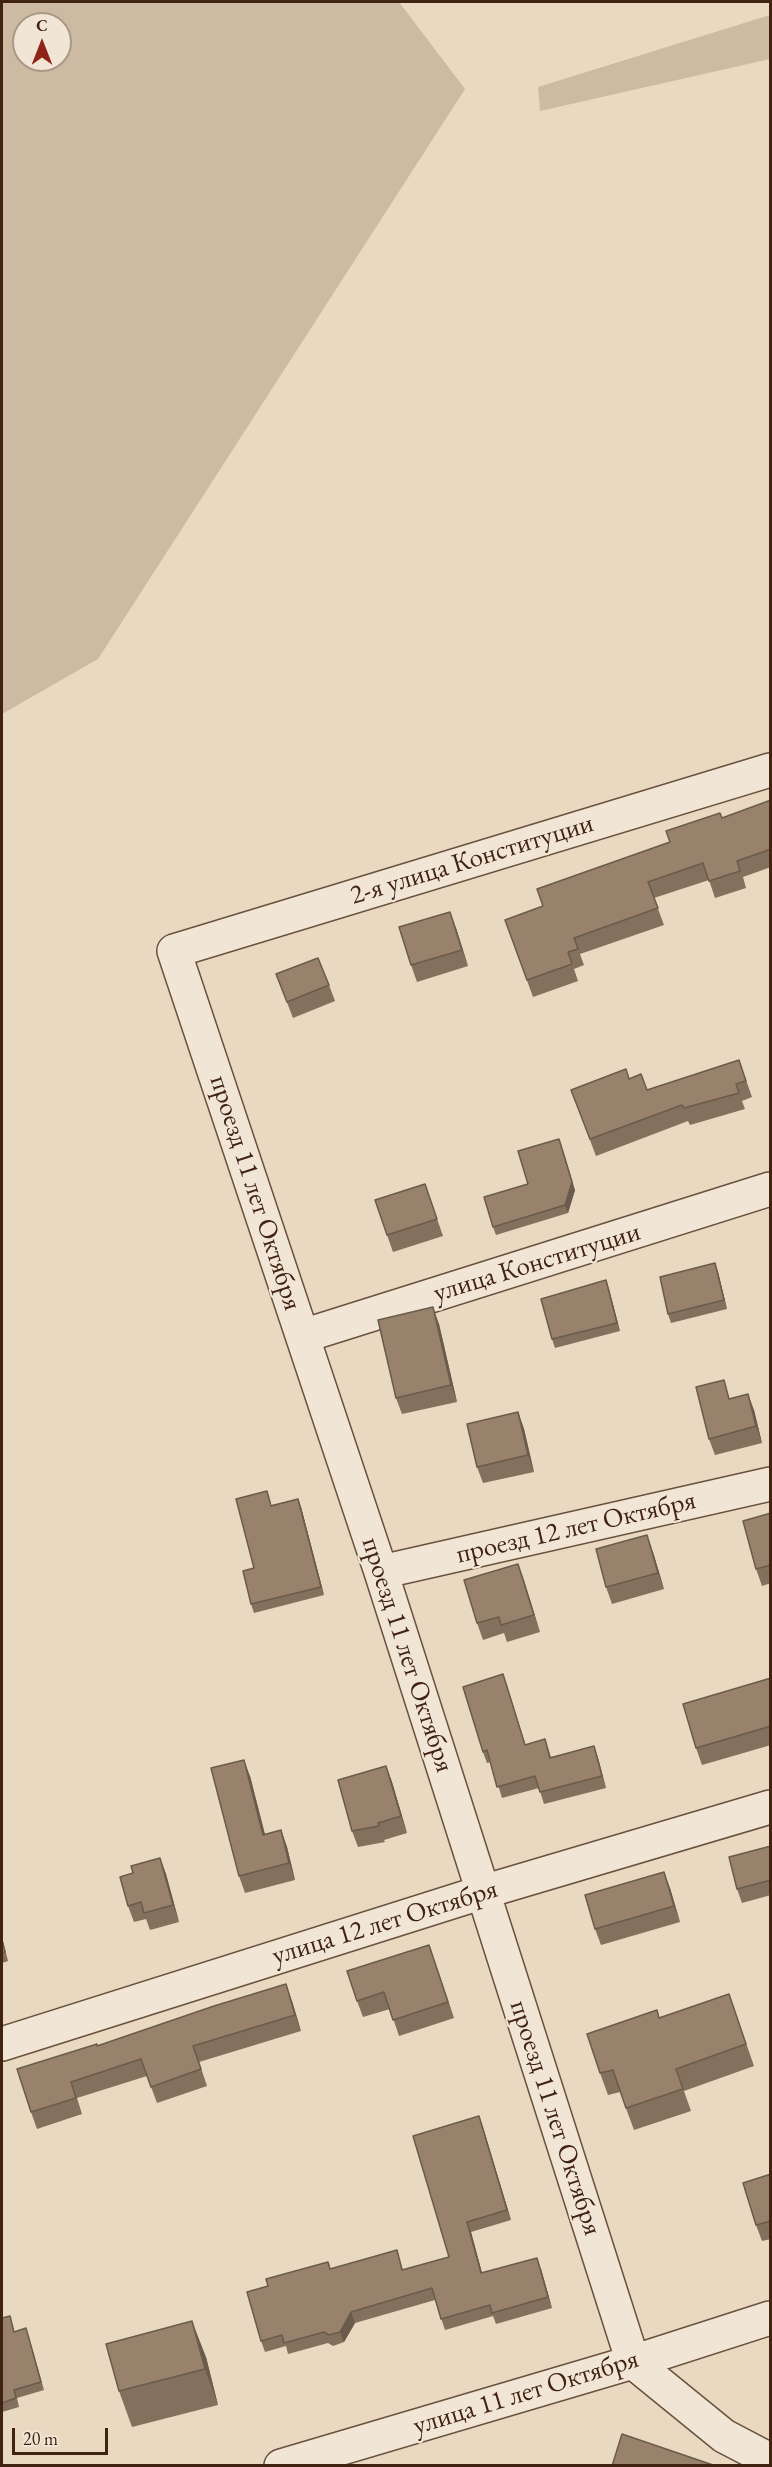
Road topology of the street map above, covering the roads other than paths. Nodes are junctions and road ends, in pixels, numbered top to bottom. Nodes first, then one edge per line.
1 (771, 770) edge
2 (174, 951) joint
3 (771, 1189) edge
4 (303, 1336) junction
5 (771, 1484) edge
6 (381, 1572) junction
7 (771, 1807) edge
8 (483, 1892) junction
9 (2, 2044) edge
10 (771, 2318) edge
11 (633, 2362) junction
12 (771, 2460) edge
13 (298, 2463) edge

1 - 2 street, 2-я улица Конституции
2 - 4 street, проезд 11 лет Октября
3 - 4 street, улица Конституции
4 - 6 street, проезд 11 лет Октября
5 - 6 street, проезд 12 лет Октября
6 - 8 street, проезд 11 лет Октября
7 - 8 street, улица 12 лет Октября
8 - 9 street, улица 12 лет Октября
8 - 11 street, проезд 11 лет Октября
10 - 11 street, улица 11 лет Октября
11 - 12 street
11 - 13 street, улица 11 лет Октября

